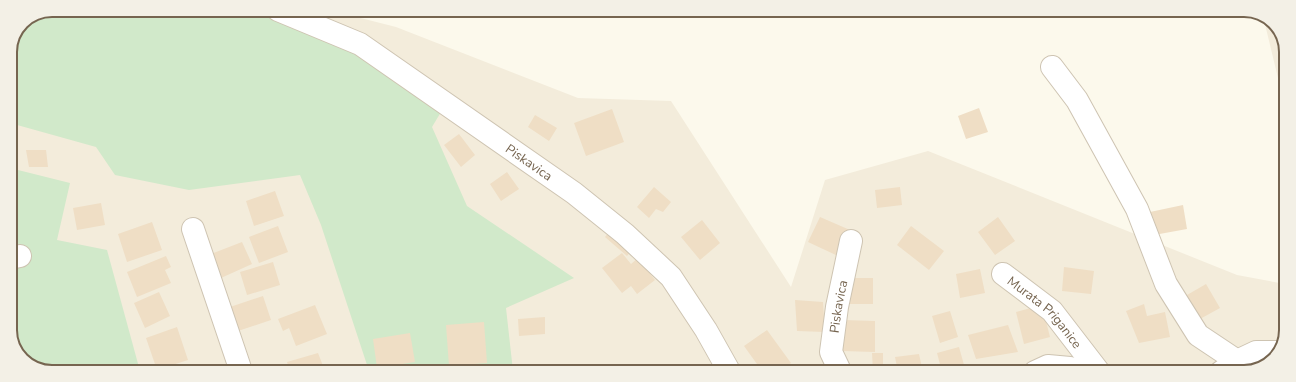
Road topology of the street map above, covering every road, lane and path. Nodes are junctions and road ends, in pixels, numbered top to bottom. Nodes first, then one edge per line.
1 (295, 17) edge
2 (1052, 67) dead end
3 (193, 228) dead end
4 (852, 241) dead end
5 (1003, 274) dead end
6 (1271, 352) edge
7 (239, 365) edge
8 (726, 365) edge
9 (837, 365) edge
10 (1094, 365) edge
11 (1228, 365) edge
12 (1231, 365) edge

1 - 8 street, Piskavica
2 - 11 street
3 - 7 street
4 - 9 street, Piskavica
5 - 10 street, Murata Priganice
6 - 12 street

